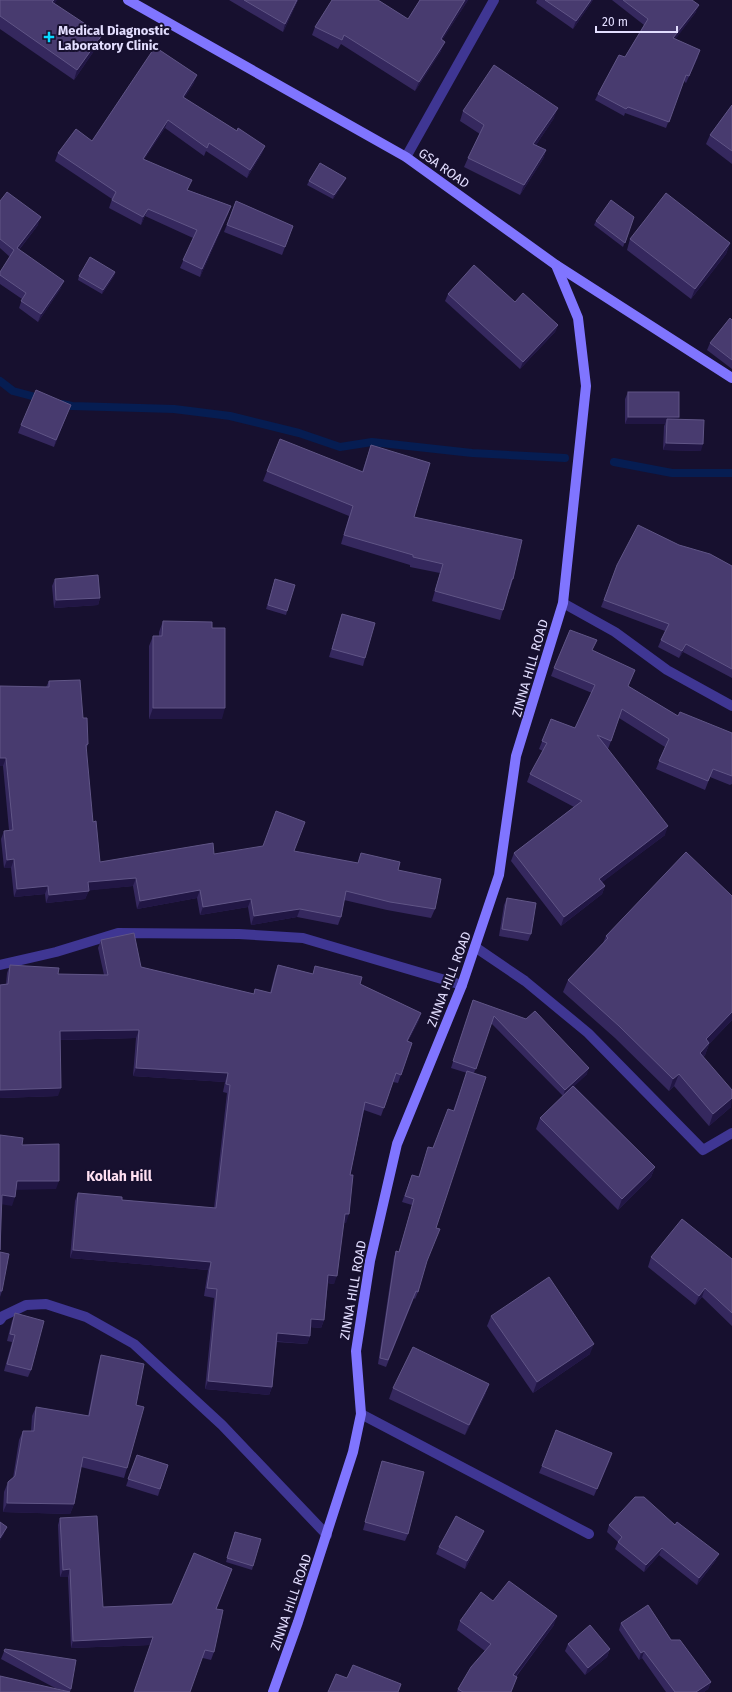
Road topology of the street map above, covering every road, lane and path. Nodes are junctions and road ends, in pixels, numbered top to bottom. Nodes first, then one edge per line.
1 (128, 0) edge
2 (494, 0) edge
3 (406, 157) junction
4 (556, 265) junction
5 (732, 378) edge
6 (563, 602) junction
7 (732, 706) edge
8 (475, 947) junction
9 (0, 965) edge
10 (462, 985) junction
11 (732, 1133) edge
12 (0, 1320) edge
13 (361, 1414) junction
14 (589, 1534) dead end
15 (327, 1535) junction
16 (273, 1692) edge

1 - 3 street, GSA ROAD
2 - 3 street
3 - 4 street, GSA ROAD
4 - 5 street, GSA ROAD
4 - 6 street, ZINNA HILL ROAD
6 - 7 street
6 - 8 street, ZINNA HILL ROAD
8 - 10 street, ZINNA HILL ROAD
8 - 11 street
9 - 10 street
10 - 13 street, ZINNA HILL ROAD
12 - 15 street
13 - 14 street
13 - 15 street, ZINNA HILL ROAD
15 - 16 street, ZINNA HILL ROAD

